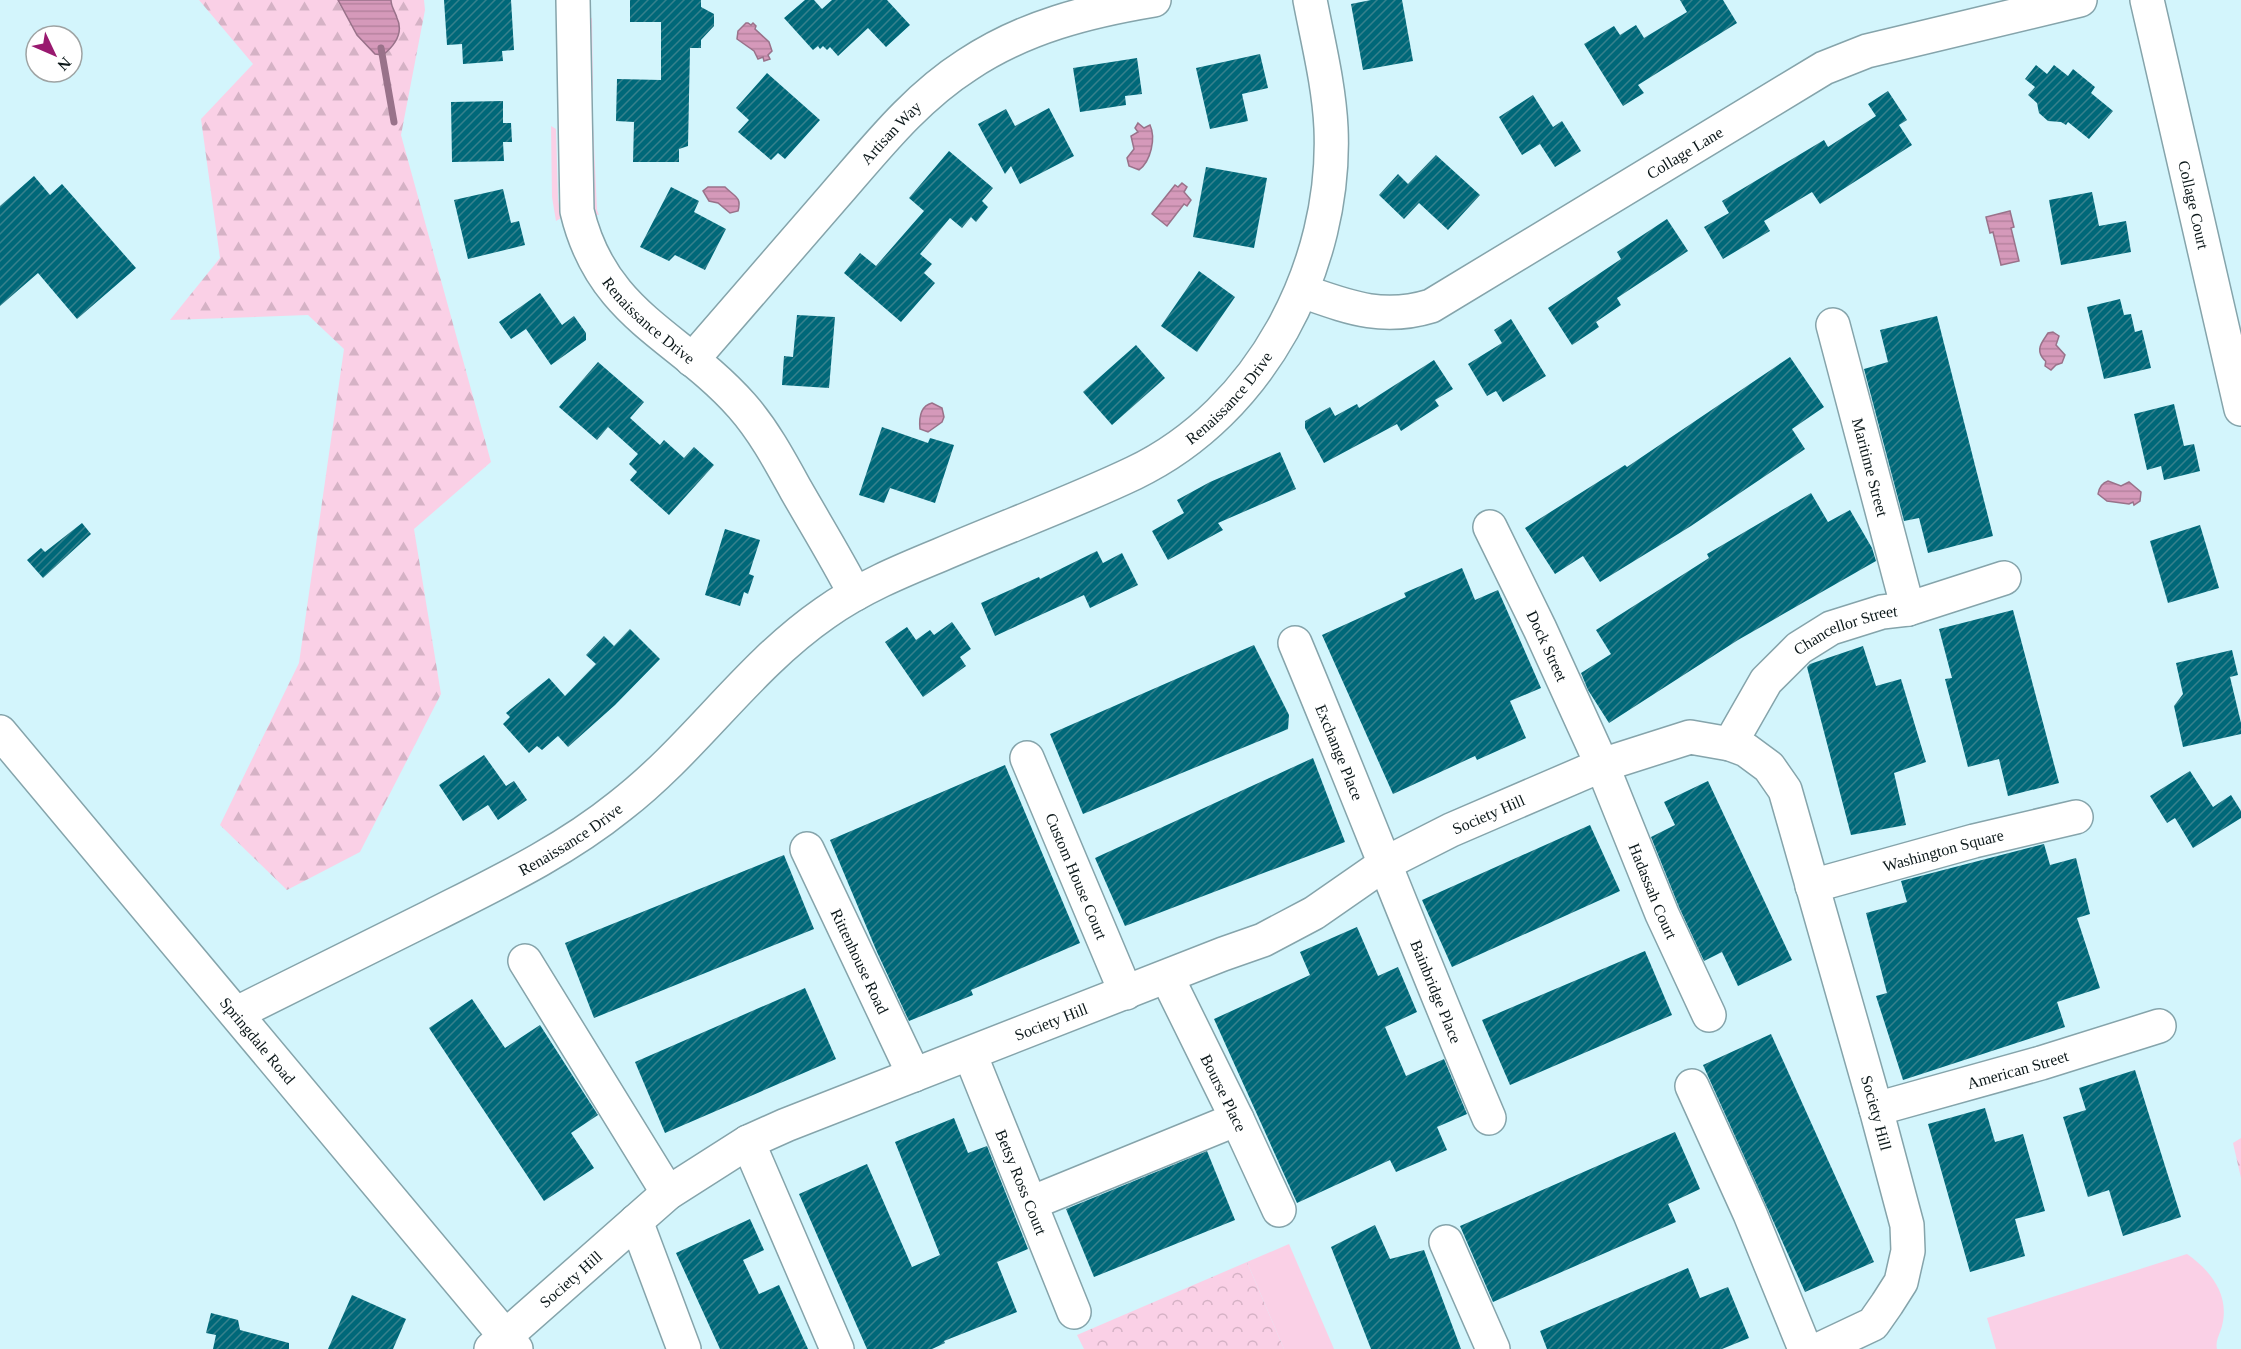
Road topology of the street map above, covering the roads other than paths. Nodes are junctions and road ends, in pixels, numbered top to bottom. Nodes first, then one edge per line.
1 (573, 0) edge
2 (1154, 0) edge
3 (1310, 0) edge
4 (2080, 0) edge
5 (2147, 0) edge
6 (1302, 291) junction
7 (1833, 325) dead end
8 (692, 360) junction
9 (2241, 409) edge
10 (1490, 527) dead end
11 (2004, 578) dead end
12 (855, 594) junction
13 (1908, 609) junction
14 (1296, 643) dead end
15 (0, 732) edge
16 (1730, 744) junction
17 (1027, 758) dead end
18 (1602, 765) junction
19 (2076, 817) dead end
20 (807, 849) dead end
21 (1386, 863) junction
22 (1812, 886) junction
23 (525, 961) dead end
24 (1167, 977) junction
25 (1126, 993) junction
26 (237, 1013) junction
27 (1709, 1015) dead end
28 (2159, 1026) dead end
29 (970, 1054) junction
30 (914, 1075) junction
31 (1692, 1086) dead end
32 (1876, 1109) junction
33 (1489, 1118) dead end
34 (1237, 1119) junction
35 (748, 1142) junction
36 (668, 1194) junction
37 (1031, 1203) junction
38 (1279, 1210) dead end
39 (636, 1221) junction
40 (1446, 1242) dead end
41 (1074, 1312) dead end
42 (504, 1345) edge
43 (684, 1349) edge
44 (837, 1349) edge
45 (1493, 1349) edge
46 (1805, 1349) edge
47 (1820, 1349) edge

1 - 8 street, Renaissance Drive
2 - 8 street, Artisan Way
3 - 6 street, Renaissance Drive
4 - 6 street, Collage Lane
5 - 9 street, Collage Court
6 - 12 street, Renaissance Drive
7 - 13 street, Maritime Street
8 - 12 street, Renaissance Drive
10 - 18 street, Dock Street
11 - 13 street, Chancellor Street
12 - 26 street, Renaissance Drive
13 - 16 street, Chancellor Street
14 - 21 street, Exchange Place
15 - 26 street, Springdale Road
16 - 18 street, Society Hill
16 - 22 street, Society Hill
17 - 25 street, Custom House Court
18 - 21 street, Society Hill
18 - 27 street, Hadassah Court
19 - 22 street, Washington Square
20 - 30 street, Rittenhouse Road
21 - 24 street, Society Hill
21 - 33 street, Bainbridge Place
22 - 32 street, Society Hill
23 - 36 street
24 - 25 street, Society Hill
24 - 34 street, Bourse Place
25 - 29 street, Society Hill
26 - 42 street, Springdale Road
28 - 32 street, American Street
29 - 30 street, Society Hill
29 - 37 street, Betsy Ross Court
30 - 35 street, Society Hill
31 - 46 street
32 - 47 street, Society Hill
34 - 37 street
34 - 38 street, Bourse Place
35 - 36 street, Society Hill
35 - 44 street
36 - 39 street, Society Hill
37 - 41 street, Betsy Ross Court
39 - 42 street, Society Hill
39 - 43 street
40 - 45 street

